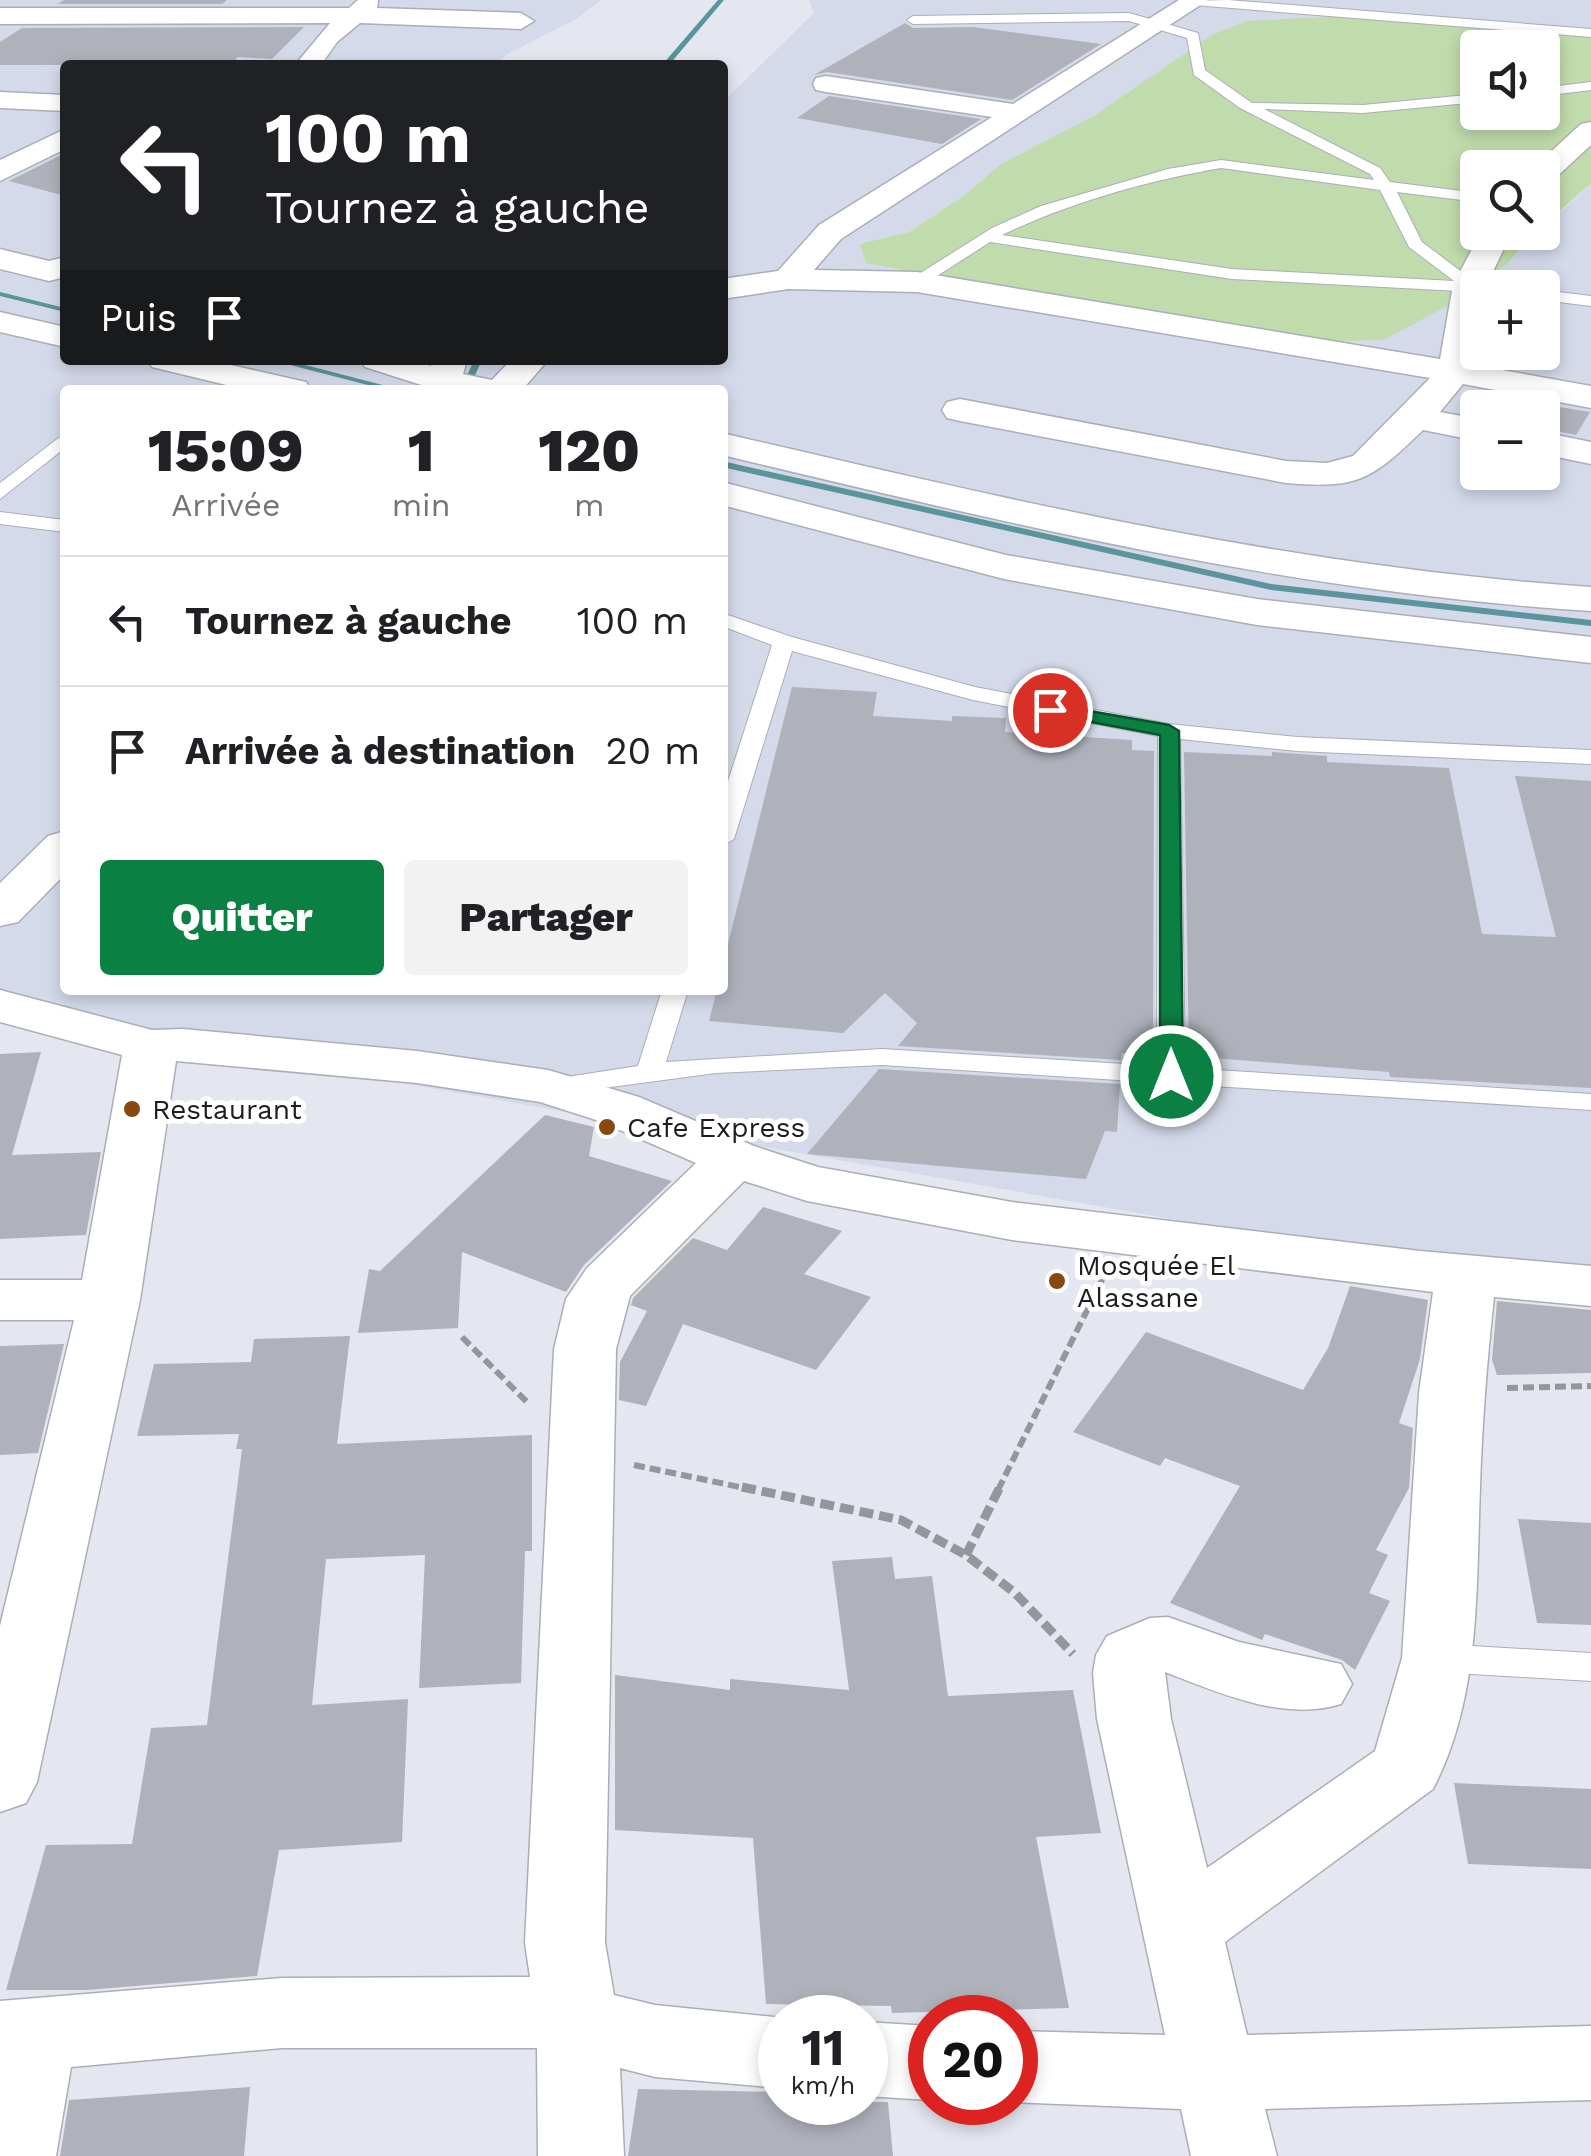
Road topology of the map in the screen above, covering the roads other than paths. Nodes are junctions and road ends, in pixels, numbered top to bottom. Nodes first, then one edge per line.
1 (21, 0) edge
2 (1195, 0) edge
3 (362, 8) edge
4 (0, 15) edge
5 (913, 20) dead end
6 (522, 21) dead end
7 (1159, 23) junction
8 (1591, 32) edge
9 (311, 60) edge
10 (826, 84) dead end
11 (1591, 86) edge
12 (1560, 90) edge
13 (0, 100) edge
14 (1460, 100) edge
15 (60, 103) edge
16 (1245, 105) junction
17 (1019, 113) junction
18 (1587, 137) edge
19 (60, 141) edge
20 (1560, 160) edge
21 (0, 172) edge
22 (1384, 184) junction
23 (1460, 195) edge
24 (987, 237) junction
25 (0, 260) edge
26 (60, 268) edge
27 (1460, 274) edge
28 (788, 279) junction
29 (917, 282) junction
30 (1460, 285) edge
31 (728, 289) edge
32 (1560, 297) edge
33 (1591, 301) edge
34 (0, 322) edge
35 (60, 336) edge
36 (1460, 354) edge
37 (186, 365) edge
38 (408, 365) edge
39 (526, 365) edge
40 (446, 371) edge
41 (1455, 372) junction
42 (272, 385) edge
43 (478, 385) edge
44 (507, 385) edge
45 (1591, 397) edge
46 (960, 410) dead end
47 (1415, 418) junction
48 (1460, 427) edge
49 (60, 444) edge
50 (728, 445) edge
51 (1560, 446) edge
52 (1591, 452) edge
53 (0, 493) edge
54 (728, 495) edge
55 (0, 518) edge
56 (60, 525) edge
57 (1591, 599) edge
58 (728, 621) edge
59 (784, 642) junction
60 (1591, 650) edge
61 (1169, 731) junction
62 (1591, 756) edge
63 (728, 820) edge
64 (60, 851) edge
65 (0, 910) edge
66 (673, 995) edge
67 (0, 1006) edge
68 (151, 1046) junction
69 (650, 1070) junction
70 (1171, 1076) junction
71 (548, 1088) junction
72 (1591, 1102) edge
73 (734, 1158) junction
74 (1466, 1275) junction
75 (1591, 1286) edge
76 (0, 1300) edge
77 (109, 1300) junction
78 (1438, 1658) junction
79 (1591, 1667) edge
80 (1316, 1684) dead end
81 (0, 1782) edge
82 (1183, 1928) junction
83 (578, 2023) junction
84 (17, 2037) edge
85 (758, 2050) edge
86 (1591, 2063) edge
87 (1038, 2069) edge
88 (1217, 2074) junction
89 (13, 2156) edge
90 (581, 2156) edge
91 (1234, 2156) edge

1 - 4 street
2 - 7 street
2 - 8 lane
3 - 4 street
3 - 6 street
3 - 9 street
5 - 7 lane
7 - 16 lane
7 - 17 street
10 - 17 street
11 - 12 lane
13 - 15 street
14 - 16 lane
16 - 22 lane
17 - 28 street
18 - 20 street
19 - 21 street
22 - 23 lane
22 - 24 lane
22 - 27 lane
24 - 29 lane
24 - 30 lane
25 - 26 street
28 - 29 street
28 - 31 street
29 - 41 street
32 - 33 lane
34 - 35 street
36 - 41 street
37 - 42 street
38 - 40 street
39 - 44 street
40 - 43 street
41 - 45 street
41 - 47 street
46 - 47 street
47 - 48 street
49 - 53 lane
50 - 57 street
51 - 52 street
54 - 60 street
55 - 56 lane
58 - 59 lane
59 - 61 lane
59 - 63 lane
61 - 62 lane
61 - 70 lane
64 - 65 street
66 - 69 lane
67 - 68 street
68 - 71 street
68 - 77 street
69 - 70 lane
69 - 71 lane
70 - 72 lane
71 - 73 street
73 - 74 street
73 - 83 street
74 - 75 street
74 - 78 street
76 - 77 street
77 - 81 street
78 - 79 lane
78 - 82 street
80 - 82 street
82 - 88 street
83 - 84 street
83 - 85 street
83 - 90 street
84 - 89 street
86 - 88 street
87 - 88 street
88 - 91 street

